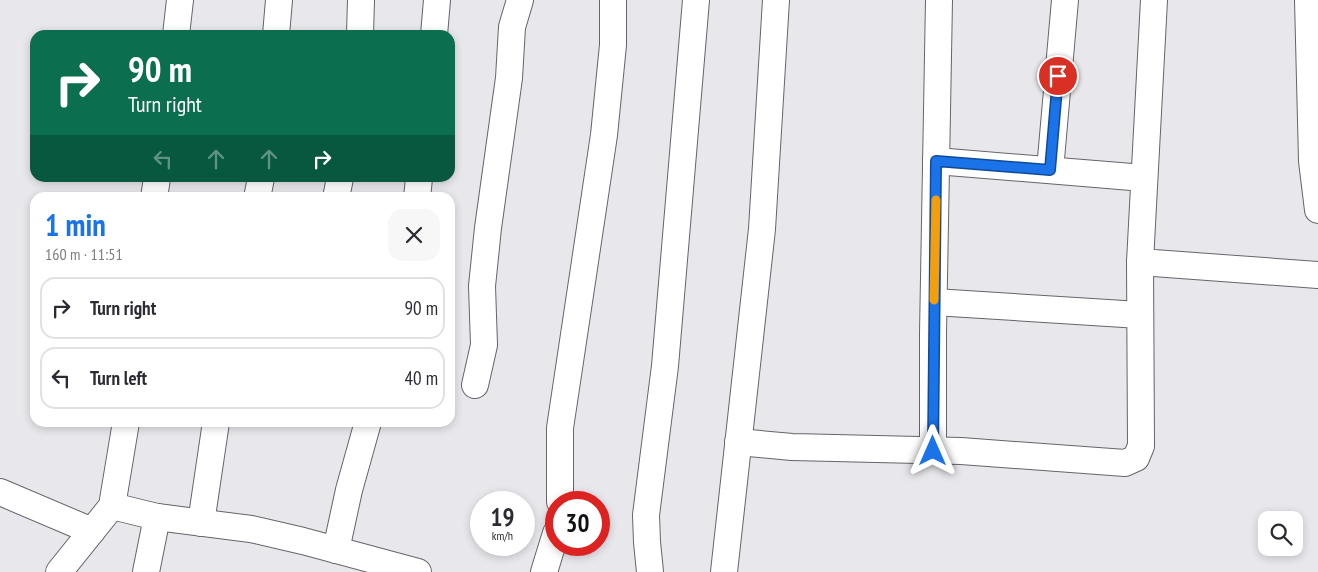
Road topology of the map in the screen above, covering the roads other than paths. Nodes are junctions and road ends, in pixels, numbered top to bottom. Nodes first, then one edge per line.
1 (180, 0) edge
2 (279, 0) edge
3 (361, 0) edge
4 (437, 0) edge
5 (520, 0) edge
6 (613, 0) edge
7 (696, 0) edge
8 (776, 0) edge
9 (939, 0) edge
10 (1065, 0) edge
11 (1154, 0) edge
12 (1308, 0) edge
13 (177, 30) edge
14 (276, 30) edge
15 (360, 30) edge
16 (434, 30) edge
17 (936, 161) junction
18 (1315, 162) edge
19 (1050, 170) junction
20 (1144, 178) junction
21 (1318, 210) edge
22 (1140, 262) junction
23 (1318, 275) edge
24 (934, 302) junction
25 (1140, 315) junction
26 (475, 385) dead end
27 (125, 427) edge
28 (215, 427) edge
29 (367, 427) edge
30 (738, 442) junction
31 (933, 451) junction
32 (560, 491) edge
33 (0, 492) edge
34 (112, 506) junction
35 (157, 517) junction
36 (201, 524) junction
37 (92, 531) junction
38 (336, 550) junction
39 (549, 556) edge
40 (59, 572) edge
41 (146, 572) edge
42 (418, 572) edge
43 (544, 572) edge
44 (650, 572) edge
45 (724, 572) edge

1 - 13 street
2 - 14 street
3 - 15 street
4 - 16 street
5 - 26 street
6 - 32 street
7 - 44 street
8 - 30 street
9 - 17 street
10 - 19 street
11 - 20 street
12 - 18 street
17 - 19 street
17 - 24 street
18 - 21 street
19 - 20 street
20 - 22 street
22 - 23 street
22 - 25 street
24 - 25 street
24 - 31 street
25 - 31 street
27 - 34 street
28 - 36 street
29 - 38 street
30 - 31 street
30 - 45 street
33 - 37 street
34 - 35 street
34 - 37 street
35 - 36 street
35 - 41 street
36 - 38 street
37 - 40 street
38 - 42 street
39 - 43 street

